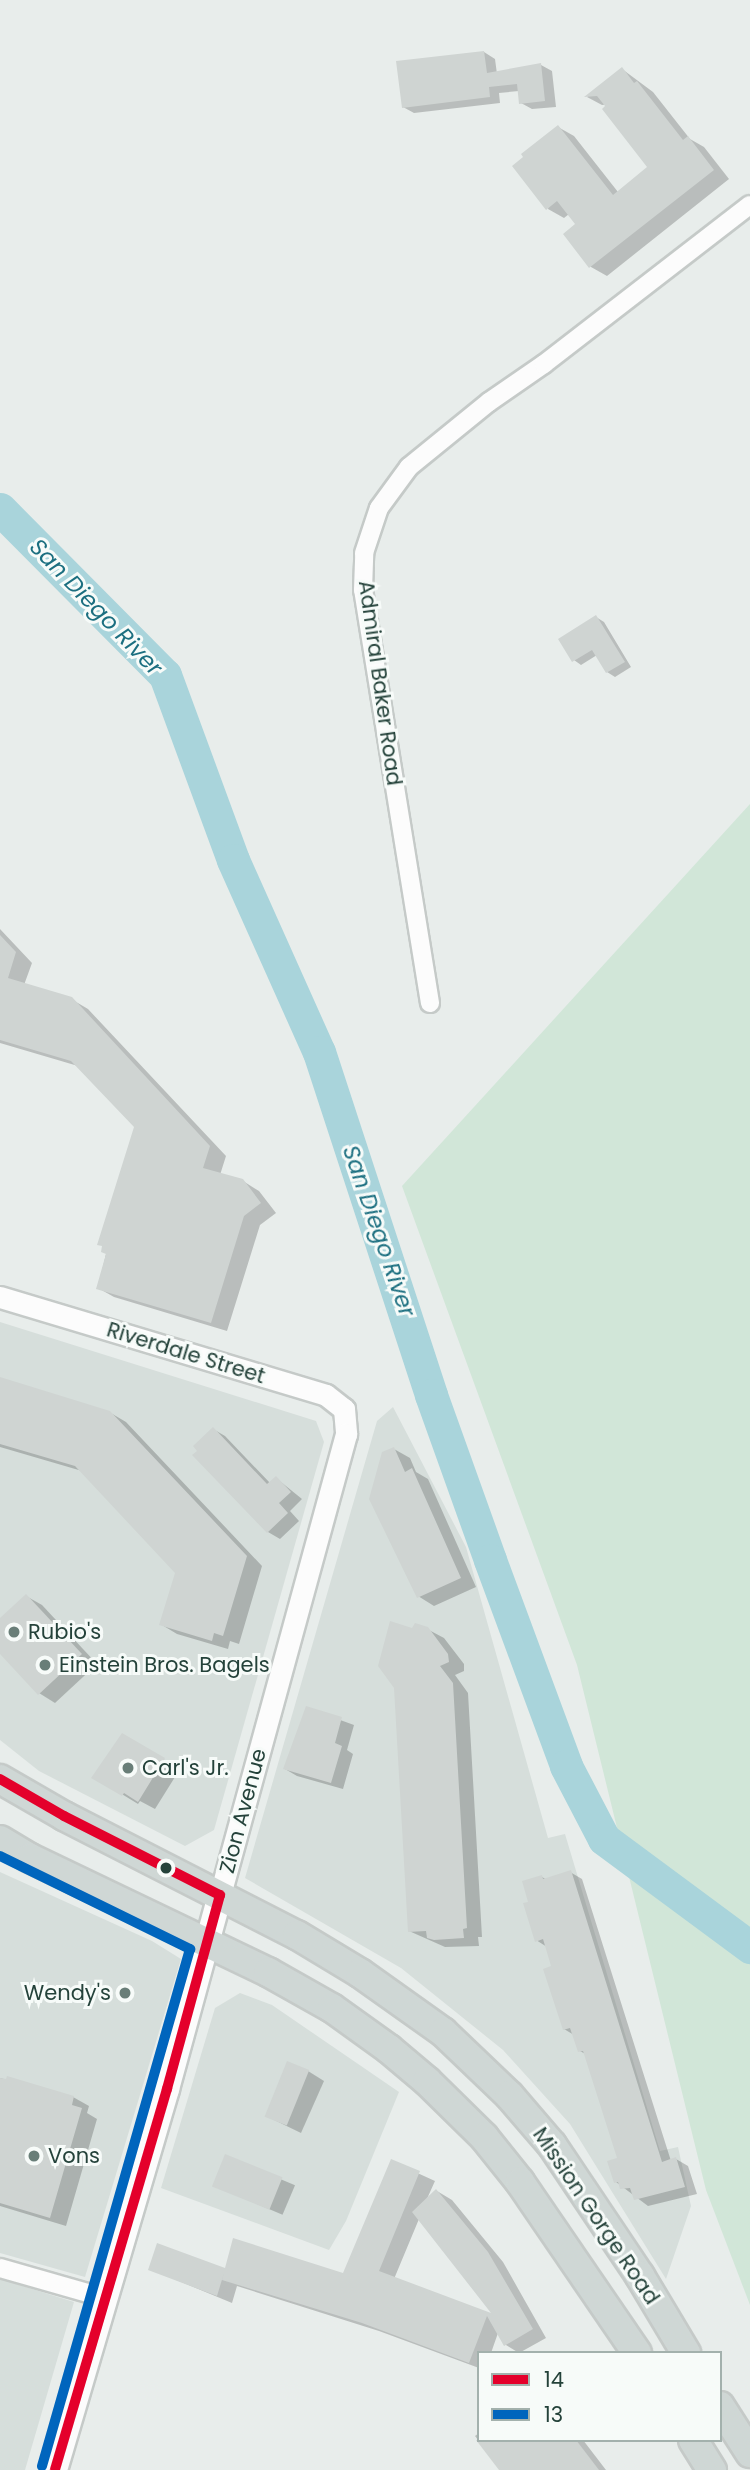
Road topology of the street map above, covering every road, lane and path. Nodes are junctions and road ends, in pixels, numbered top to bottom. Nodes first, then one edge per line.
1 (750, 205) edge
2 (430, 1003) dead end
3 (0, 1297) edge
4 (346, 1434) joint
5 (0, 1779) edge
6 (0, 1840) edge
7 (220, 1895) junction
8 (207, 1941) junction
9 (0, 2268) edge
10 (105, 2298) junction
11 (636, 2351) edge
12 (685, 2351) edge
13 (722, 2409) edge
14 (694, 2442) edge
15 (750, 2453) edge
16 (55, 2470) edge
17 (712, 2470) edge

1 - 2 street, Admiral Baker Road
3 - 4 street, Riverdale Street
4 - 7 street, Zion Avenue
5 - 7 main road, Mission Gorge Road
6 - 8 main road, Mission Gorge Road
7 - 8 main road, Zion Avenue
7 - 12 main road, Mission Gorge Road
8 - 10 main road, Zion Avenue
8 - 11 main road, Mission Gorge Road
9 - 10 street
10 - 16 main road, Zion Avenue
13 - 15 main road
14 - 17 main road

